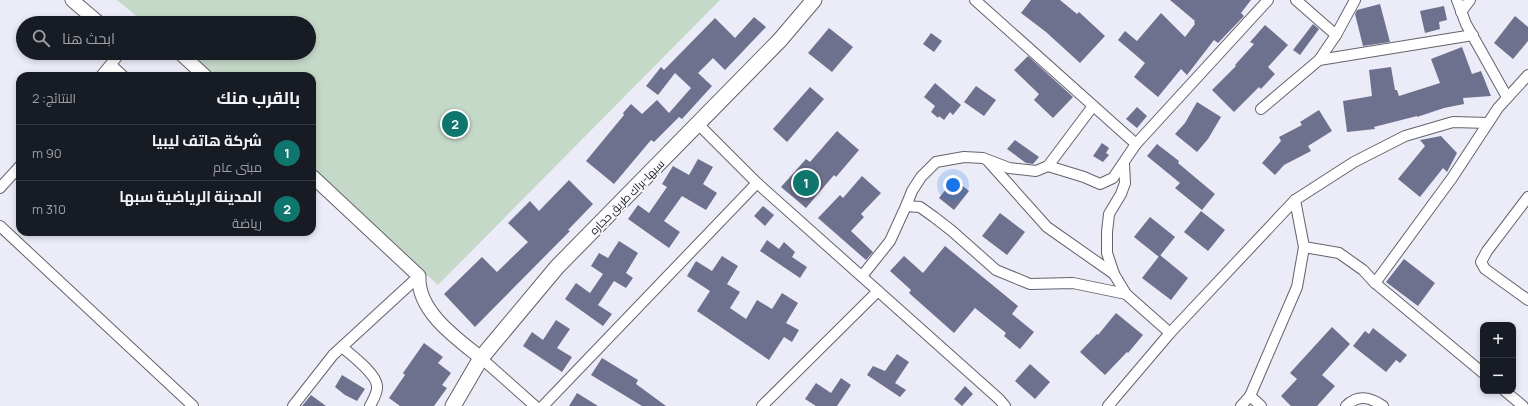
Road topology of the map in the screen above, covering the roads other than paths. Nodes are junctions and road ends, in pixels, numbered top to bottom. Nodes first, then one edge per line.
1 (72, 0) edge
2 (814, 0) edge
3 (975, 0) edge
4 (1268, 0) edge
5 (1296, 0) edge
6 (1355, 0) edge
7 (1457, 0) edge
8 (1470, 0) edge
9 (1461, 12) junction
10 (91, 16) edge
11 (1336, 35) junction
12 (1473, 35) junction
13 (115, 60) edge
14 (188, 60) edge
15 (1319, 60) junction
16 (111, 65) junction
17 (105, 72) edge
18 (119, 72) edge
19 (201, 72) edge
20 (1528, 75) edge
21 (1507, 97) junction
22 (1093, 106) junction
23 (1260, 109) dead end
24 (1488, 123) junction
25 (698, 124) junction
26 (1136, 144) junction
27 (986, 158) junction
28 (1124, 164) junction
29 (1048, 166) junction
30 (16, 170) edge
31 (316, 180) edge
32 (757, 183) junction
33 (0, 188) edge
34 (1528, 197) edge
35 (1295, 200) junction
36 (906, 206) junction
37 (0, 226) edge
38 (1304, 247) junction
39 (1114, 274) junction
40 (419, 276) junction
41 (862, 276) junction
42 (1375, 283) junction
43 (878, 291) junction
44 (1126, 294) junction
45 (1528, 300) edge
46 (1170, 333) junction
47 (342, 346) junction
48 (481, 358) junction
49 (1480, 370) edge
50 (1509, 394) edge
51 (1250, 396) junction
52 (999, 404) edge
53 (193, 406) edge
54 (293, 406) edge
55 (370, 406) edge
56 (453, 406) edge
57 (535, 406) edge
58 (543, 406) edge
59 (762, 406) edge
60 (1108, 406) edge
61 (1240, 406) edge
62 (1260, 406) edge
63 (1346, 406) edge
64 (1382, 406) edge
65 (1523, 406) edge

1 - 10 street
2 - 25 main road, سبها-براك طريق حجاره
3 - 22 street
4 - 26 street
5 - 11 street
6 - 11 street
7 - 9 street
8 - 9 street
9 - 12 street
11 - 15 street
12 - 15 street
12 - 21 street
13 - 16 street
14 - 19 street
15 - 23 street
16 - 17 street
16 - 18 street
20 - 21 street
21 - 24 street
22 - 26 street
22 - 29 street
24 - 35 street
24 - 42 street
25 - 32 street
25 - 48 main road, سبها-براك طريق حجاره
26 - 28 street
27 - 29 street
27 - 36 street
27 - 39 street
28 - 29 street
28 - 39 street
30 - 33 street
31 - 40 street
32 - 41 street
32 - 58 street
34 - 45 street
35 - 38 street
35 - 46 street
36 - 41 street
36 - 44 street
37 - 53 street
38 - 42 street
38 - 51 street
39 - 44 street
40 - 47 street
40 - 48 street
41 - 43 street
42 - 49 street
43 - 52 street
43 - 59 street
44 - 46 street
46 - 60 street
47 - 54 street
47 - 55 street
48 - 56 main road, سبها-براك طريق حجاره
48 - 57 street
50 - 65 street
51 - 61 street
51 - 62 street
63 - 64 street

